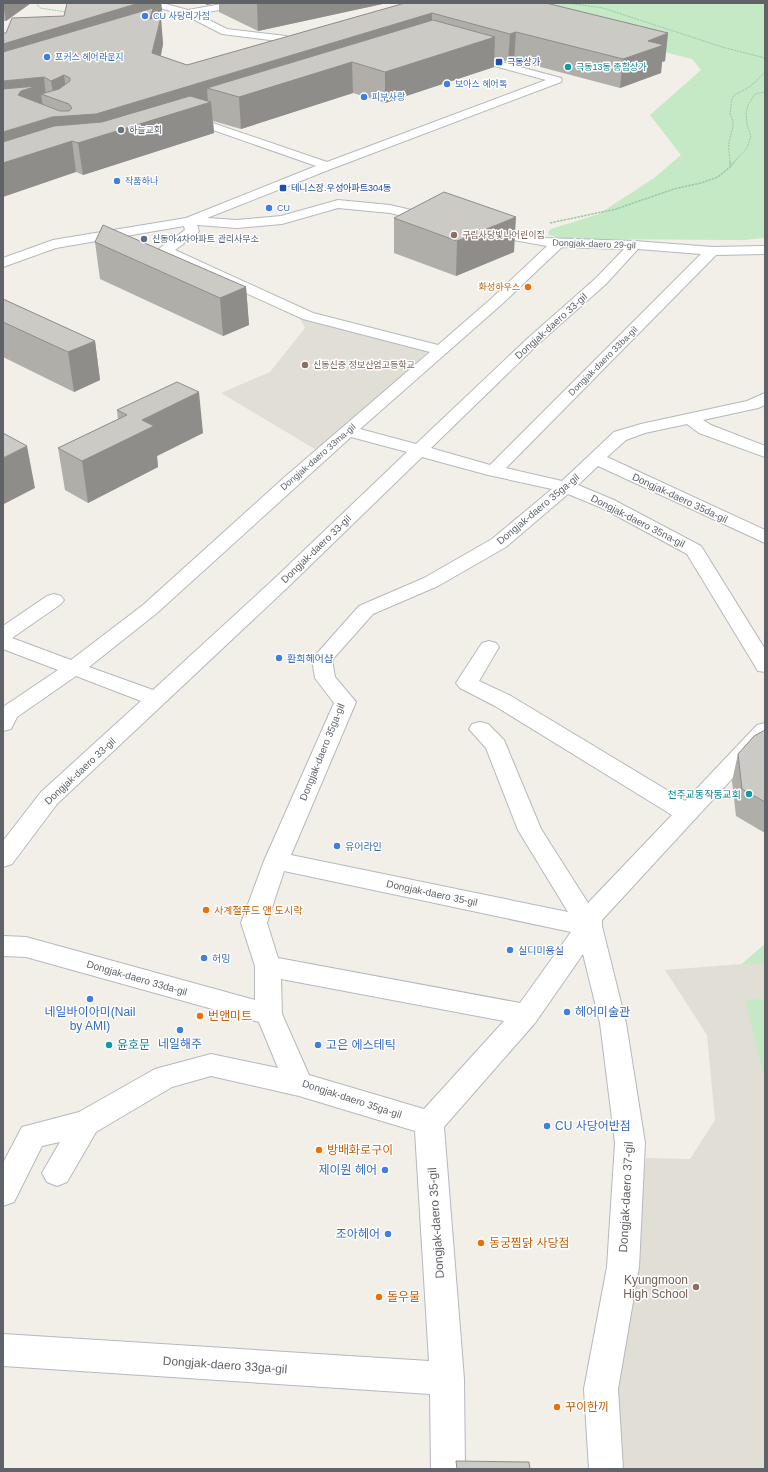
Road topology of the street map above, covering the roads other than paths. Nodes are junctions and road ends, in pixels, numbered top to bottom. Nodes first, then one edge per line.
1 (152, 3) edge
2 (242, 3) edge
3 (188, 13) junction
4 (286, 39) edge
5 (456, 52) edge
6 (209, 115) edge
7 (194, 120) junction
8 (180, 124) edge
9 (327, 166) junction
10 (189, 221) junction
11 (442, 221) edge
12 (471, 228) edge
13 (559, 242) junction
14 (636, 245) junction
15 (765, 250) edge
16 (712, 251) junction
17 (3, 263) edge
18 (441, 350) junction
19 (765, 398) edge
20 (690, 419) junction
21 (348, 431) junction
22 (418, 450) junction
23 (765, 452) edge
24 (595, 458) junction
25 (494, 471) junction
26 (566, 487) junction
27 (765, 537) edge
28 (54, 600) dead end
29 (3, 635) edge
30 (3, 642) edge
31 (489, 647) dead end
32 (765, 666) edge
33 (74, 668) junction
34 (157, 699) junction
35 (3, 724) edge
36 (480, 729) dead end
37 (765, 730) edge
38 (687, 813) junction
39 (3, 858) edge
40 (276, 861) junction
41 (589, 926) junction
42 (3, 946) edge
43 (268, 966) junction
44 (269, 1014) junction
45 (526, 1016) junction
46 (299, 1084) junction
47 (86, 1122) junction
48 (429, 1123) junction
49 (57, 1173) dead end
50 (3, 1193) edge
51 (3, 1350) edge
52 (447, 1379) junction
53 (448, 1469) edge
54 (606, 1469) edge

1 - 3 street
2 - 3 street
3 - 4 street
5 - 9 street
6 - 7 street
7 - 8 street
7 - 9 street
9 - 10 street
10 - 11 street
10 - 17 street
10 - 18 street
12 - 13 street, Dongjak-daero 29-gil
13 - 14 street, Dongjak-daero 29-gil
13 - 18 street, Dongjak-daero 33ma-gil
14 - 16 street, Dongjak-daero 29-gil
14 - 22 street, Dongjak-daero 33-gil
15 - 16 street, Dongjak-daero 29-gil
16 - 25 street, Dongjak-daero 33ba-gil
18 - 21 street, Dongjak-daero 33ma-gil
19 - 20 street, Dongjak-daero 35ga-gil
20 - 23 street
20 - 24 street, Dongjak-daero 35ga-gil
21 - 22 street
21 - 33 street, Dongjak-daero 33ma-gil
22 - 25 street
22 - 34 street, Dongjak-daero 33-gil
24 - 26 street, Dongjak-daero 35ga-gil
24 - 27 street, Dongjak-daero 35da-gil
25 - 26 street
26 - 32 street, Dongjak-daero 35na-gil
26 - 40 street, Dongjak-daero 35ga-gil
28 - 29 street
30 - 33 street
31 - 38 street
33 - 34 street
33 - 35 street, Dongjak-daero 33ma-gil
34 - 39 street, Dongjak-daero 33-gil
36 - 41 street
37 - 38 street
38 - 41 street
40 - 41 street, Dongjak-daero 35-gil
40 - 43 street, Dongjak-daero 35ga-gil
41 - 45 street
41 - 54 street, Dongjak-daero 37-gil
42 - 44 street, Dongjak-daero 33da-gil
43 - 44 street, Dongjak-daero 35ga-gil
43 - 45 street
44 - 46 street, Dongjak-daero 35ga-gil
45 - 48 street
46 - 47 street
46 - 48 street, Dongjak-daero 35ga-gil
47 - 49 street
47 - 50 street
48 - 52 street, Dongjak-daero 35-gil
51 - 52 street, Dongjak-daero 33ga-gil
52 - 53 street, Dongjak-daero 35-gil

